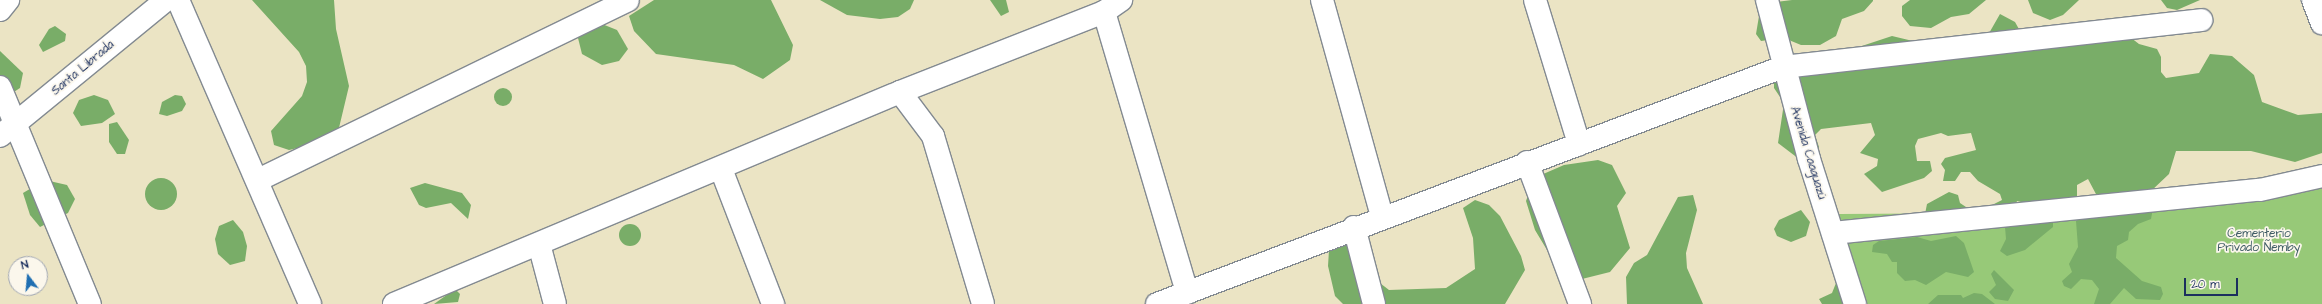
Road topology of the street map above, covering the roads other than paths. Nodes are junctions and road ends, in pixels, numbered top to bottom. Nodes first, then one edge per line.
1 (8, 0) edge
2 (166, 0) edge
3 (178, 0) edge
4 (628, 0) edge
5 (1322, 0) edge
6 (1535, 0) edge
7 (1767, 0) edge
8 (2313, 0) edge
9 (1113, 6) edge
10 (0, 10) edge
11 (2201, 20) dead end
12 (2322, 23) edge
13 (1784, 67) junction
14 (0, 87) edge
15 (900, 92) junction
16 (17, 123) junction
17 (0, 136) edge
18 (1579, 144) junction
19 (1527, 162) junction
20 (722, 169) junction
21 (2322, 176) edge
22 (258, 180) junction
23 (1382, 216) junction
24 (1354, 227) junction
25 (1833, 233) junction
26 (538, 244) junction
27 (1187, 293) junction
28 (90, 304) edge
29 (310, 304) edge
30 (394, 304) edge
31 (555, 304) edge
32 (773, 304) edge
33 (983, 304) edge
34 (1157, 304) edge
35 (1374, 304) edge
36 (1580, 304) edge
37 (1855, 304) edge

1 - 10 street
2 - 16 street, Santa Librada
3 - 22 street
4 - 22 street
5 - 23 street
6 - 18 street
7 - 13 street, Avenida Caaguazú
8 - 12 street
9 - 15 street
9 - 27 street
11 - 13 street
13 - 18 street
13 - 25 street, Avenida Caaguazú
14 - 16 street
15 - 20 street
15 - 33 street
16 - 17 street, Santa Librada
16 - 28 street
18 - 19 street
19 - 23 street
19 - 36 street
20 - 26 street
20 - 32 street
21 - 25 street
22 - 29 street
23 - 24 street
24 - 27 street
24 - 35 street
25 - 37 street, Avenida Caaguazú
26 - 30 street
26 - 31 street
27 - 34 street

